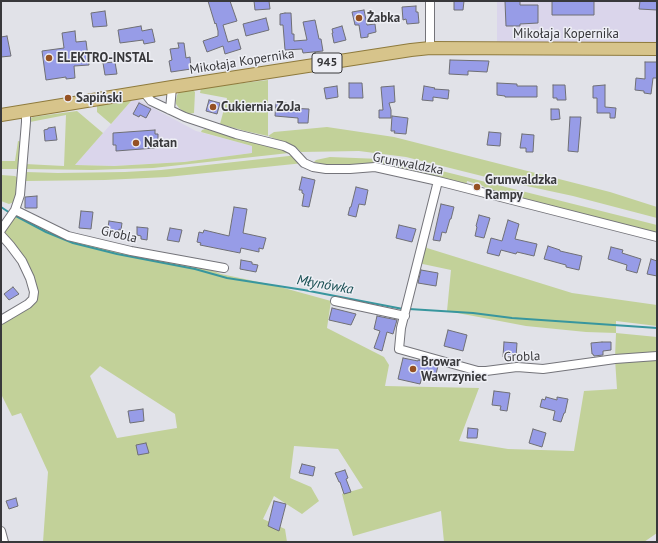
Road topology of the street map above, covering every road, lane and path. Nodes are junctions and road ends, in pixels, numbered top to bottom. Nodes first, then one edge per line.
1 (430, 1) edge
2 (430, 48) junction
3 (657, 49) edge
4 (172, 87) junction
5 (143, 91) junction
6 (170, 110) junction
7 (26, 111) junction
8 (1, 115) edge
9 (438, 181) junction
10 (15, 210) junction
11 (1, 230) edge
12 (1, 235) edge
13 (657, 237) edge
14 (224, 268) dead end
15 (335, 301) dead end
16 (405, 316) junction
17 (1, 320) edge
18 (657, 356) edge
19 (1, 531) edge
20 (4, 542) edge

1 - 2 street
2 - 3 main road, Mikołaja Kopernika / 945
2 - 4 main road, Mikołaja Kopernika / 945
4 - 5 main road, Mikołaja Kopernika / 945
4 - 6 street
5 - 6 street, Grunwaldzka
5 - 7 main road, Mikołaja Kopernika / 945
6 - 9 street, Grunwaldzka
7 - 8 main road, Mikołaja Kopernika / 945
7 - 10 street
9 - 13 street, Grunwaldzka
9 - 16 street, Grobla
10 - 11 street
10 - 14 street, Grobla
12 - 17 street
15 - 16 street
16 - 18 street, Grobla
19 - 20 street

